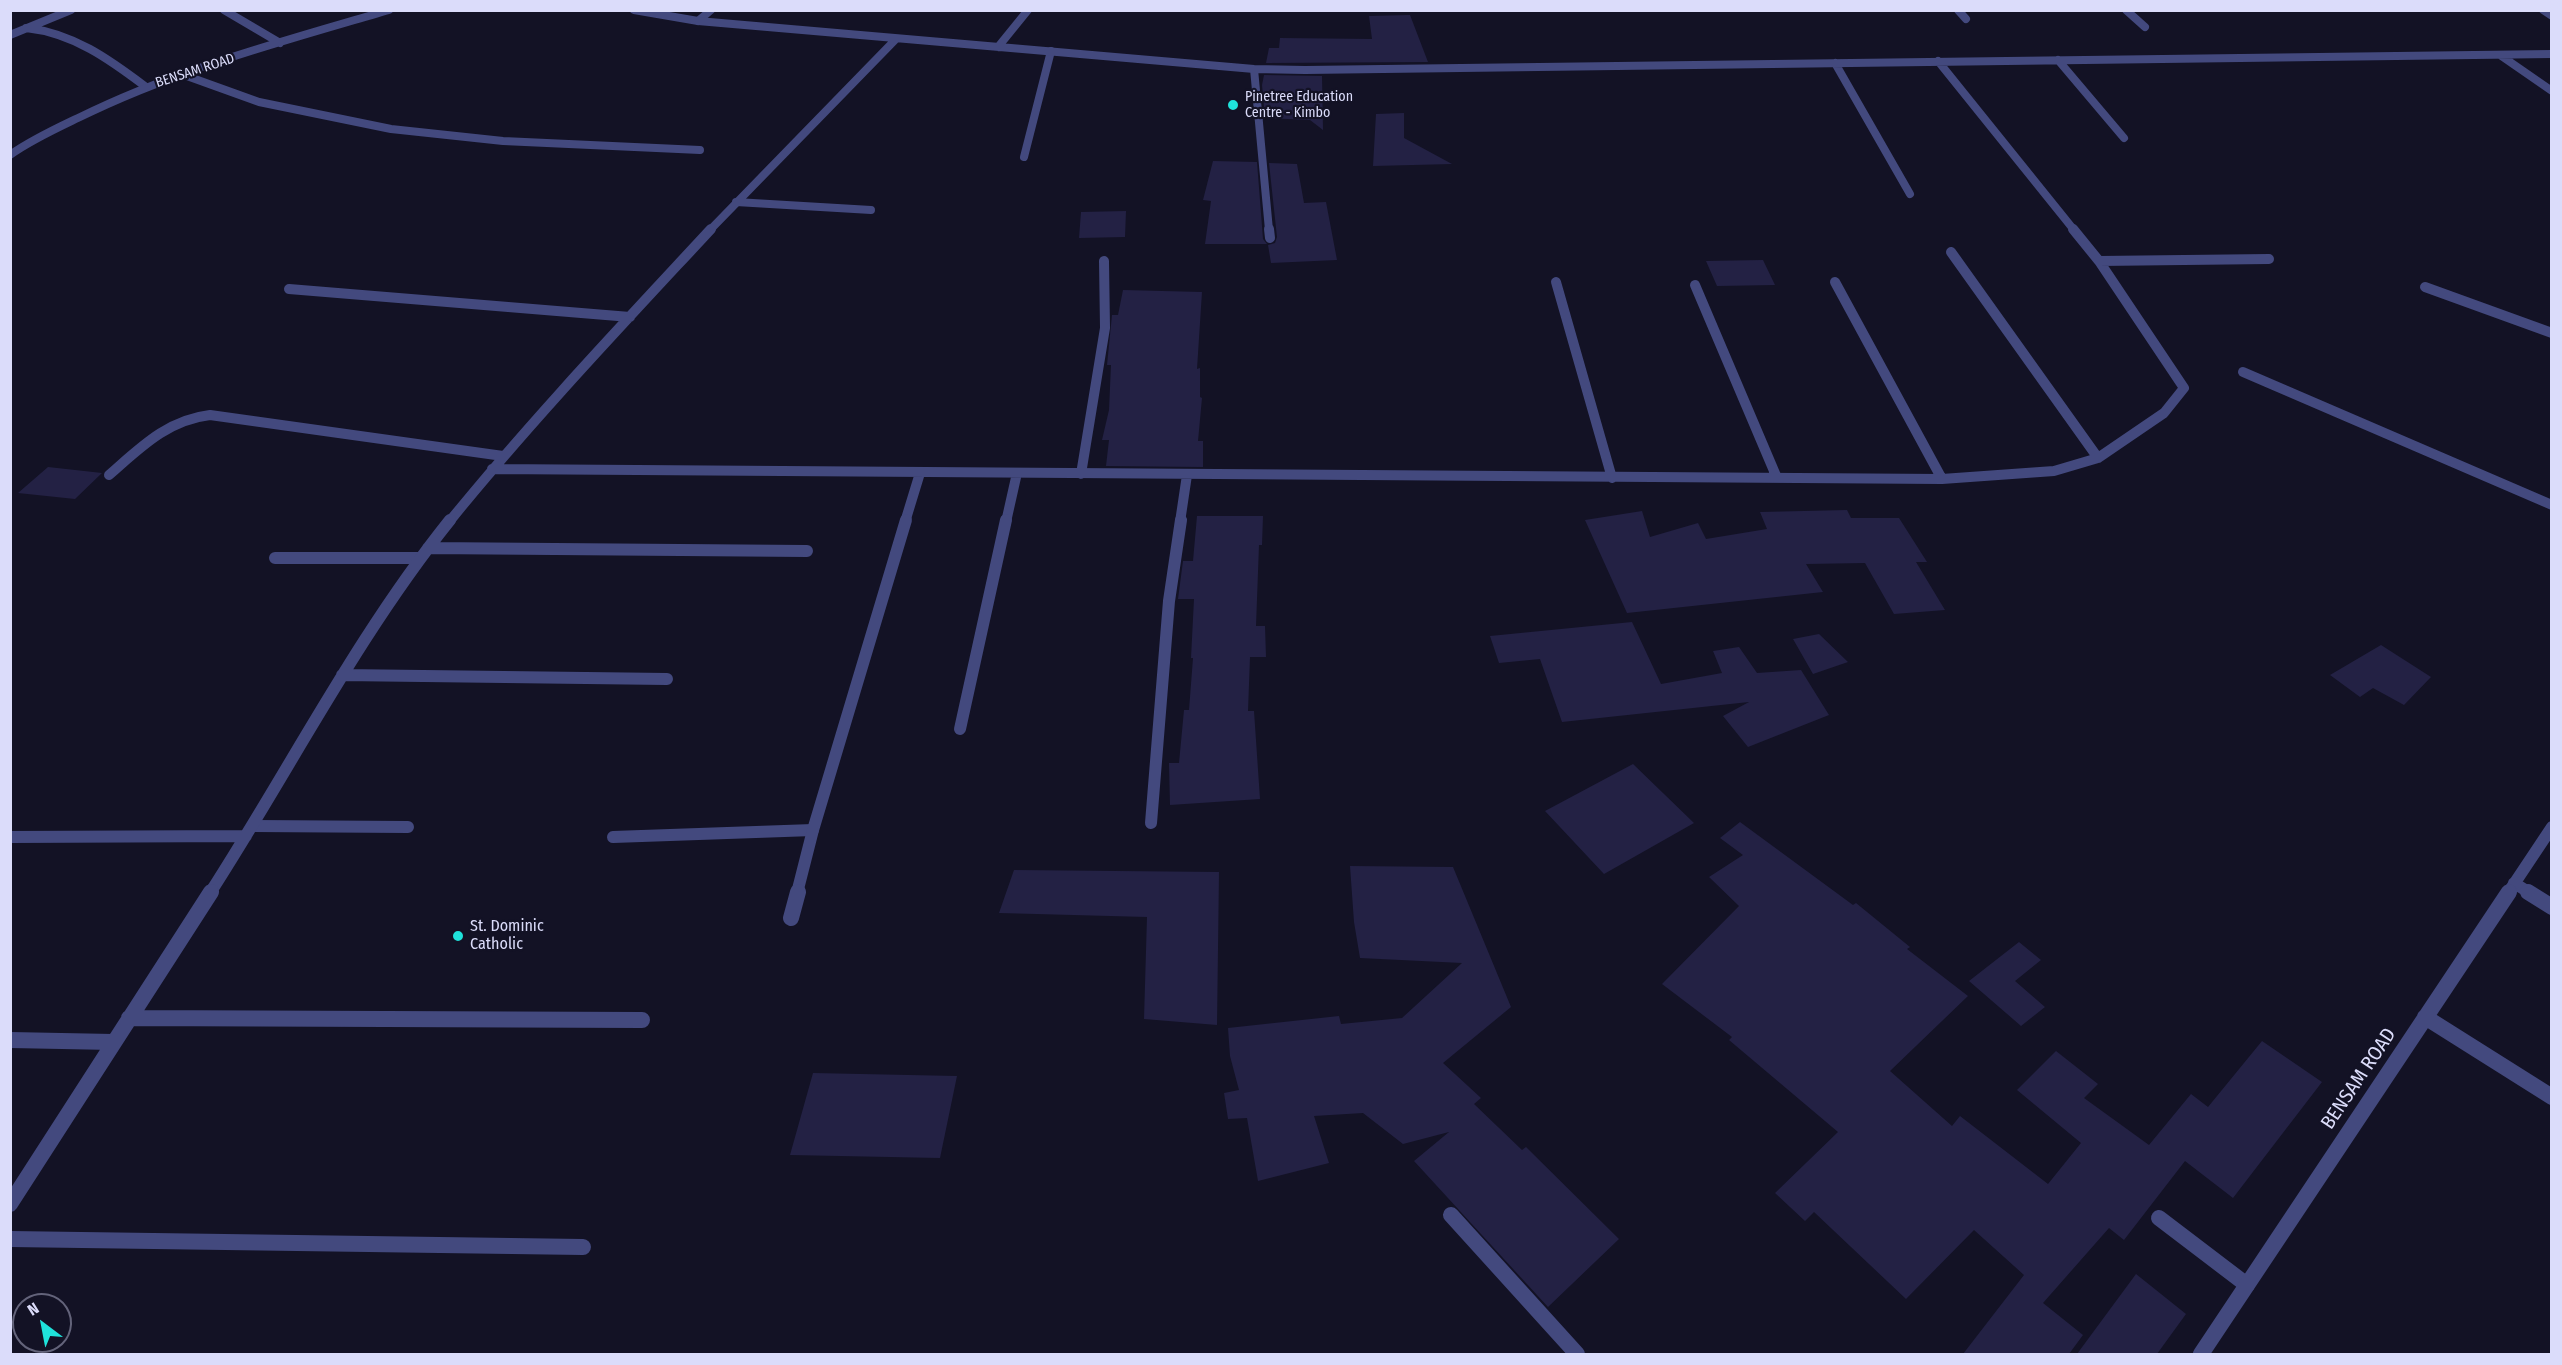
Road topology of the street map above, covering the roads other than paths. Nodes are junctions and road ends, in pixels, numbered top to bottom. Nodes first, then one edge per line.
1 (71, 10) edge
2 (224, 10) edge
3 (634, 10) edge
4 (711, 10) edge
5 (1028, 10) edge
6 (1958, 10) edge
7 (2126, 10) edge
8 (2543, 10) edge
9 (385, 11) edge
10 (2552, 16) edge
11 (1966, 19) dead end
12 (698, 21) junction
13 (2145, 27) dead end
14 (26, 28) junction
15 (10, 35) edge
16 (895, 40) junction
17 (280, 43) junction
18 (999, 46) junction
19 (1051, 51) junction
20 (2552, 54) edge
21 (2500, 55) junction
22 (2058, 60) junction
23 (1938, 61) junction
24 (1835, 63) junction
25 (1254, 69) junction
26 (184, 75) junction
27 (146, 87) junction
28 (2552, 91) edge
29 (2124, 138) dead end
30 (699, 150) dead end
31 (10, 155) edge
32 (1024, 157) dead end
33 (1910, 194) dead end
34 (736, 202) junction
35 (871, 210) dead end
36 (1270, 238) dead end
37 (1951, 252) dead end
38 (2269, 259) dead end
39 (1104, 261) dead end
40 (2099, 261) junction
41 (1556, 282) dead end
42 (1835, 282) dead end
43 (1695, 285) dead end
44 (2425, 286) dead end
45 (289, 289) dead end
46 (630, 317) junction
47 (2552, 333) edge
48 (2243, 372) dead end
49 (503, 456) junction
50 (2098, 458) junction
51 (492, 469) junction
52 (920, 473) junction
53 (1017, 473) junction
54 (1081, 474) junction
55 (109, 475) dead end
56 (1187, 475) junction
57 (1612, 478) junction
58 (1777, 478) junction
59 (1942, 479) junction
60 (2552, 505) edge
61 (807, 551) dead end
62 (424, 553) junction
63 (274, 558) dead end
64 (342, 675) junction
65 (667, 680) dead end
66 (960, 729) dead end
67 (1151, 823) dead end
68 (408, 827) dead end
69 (2552, 827) edge
70 (813, 830) junction
71 (250, 831) junction
72 (10, 837) edge
73 (613, 837) dead end
74 (2514, 883) junction
75 (2552, 907) edge
76 (791, 918) dead end
77 (2425, 1017) junction
78 (129, 1018) junction
79 (642, 1020) dead end
80 (10, 1040) edge
81 (113, 1042) junction
82 (2552, 1097) edge
83 (10, 1204) edge
84 (1451, 1215) dead end
85 (2159, 1218) dead end
86 (10, 1239) edge
87 (583, 1247) dead end
88 (2247, 1285) junction
89 (1577, 1354) edge
90 (2201, 1354) edge

1 - 14 street
2 - 17 street
3 - 12 street
4 - 12 street
5 - 18 street
6 - 11 street
7 - 13 street
8 - 10 street
9 - 17 street, BENSAM ROAD
12 - 16 street
14 - 15 street
14 - 27 street
16 - 18 street
16 - 34 street
17 - 26 street, BENSAM ROAD
18 - 19 street
19 - 25 street
19 - 32 street
20 - 21 street
21 - 22 street
21 - 28 street
22 - 23 street
22 - 29 street
23 - 24 street
23 - 40 street
24 - 25 street
24 - 33 street
25 - 36 street
26 - 27 street, BENSAM ROAD
26 - 30 street
27 - 31 street, BENSAM ROAD
34 - 35 street
34 - 46 street
37 - 50 street
38 - 40 street
39 - 54 street
40 - 50 street
41 - 57 street
42 - 59 street
43 - 58 street
44 - 47 street
45 - 46 street
46 - 49 street
48 - 60 street
49 - 51 street
49 - 55 street
50 - 59 street
51 - 52 street
51 - 62 street
52 - 53 street
52 - 70 street
53 - 54 street
53 - 66 street
54 - 56 street
56 - 57 street
56 - 67 street
57 - 58 street
58 - 59 street
61 - 62 street
62 - 63 street
62 - 64 street
64 - 65 street
64 - 71 street
68 - 71 street
69 - 74 street, BENSAM ROAD
70 - 73 street
70 - 76 street
71 - 72 street
71 - 78 street
74 - 75 street
74 - 77 street, BENSAM ROAD
77 - 82 street
77 - 88 street, BENSAM ROAD
78 - 79 street
78 - 81 street
80 - 81 street
81 - 83 street
84 - 89 street
85 - 88 street
86 - 87 street
88 - 90 street, BENSAM ROAD

